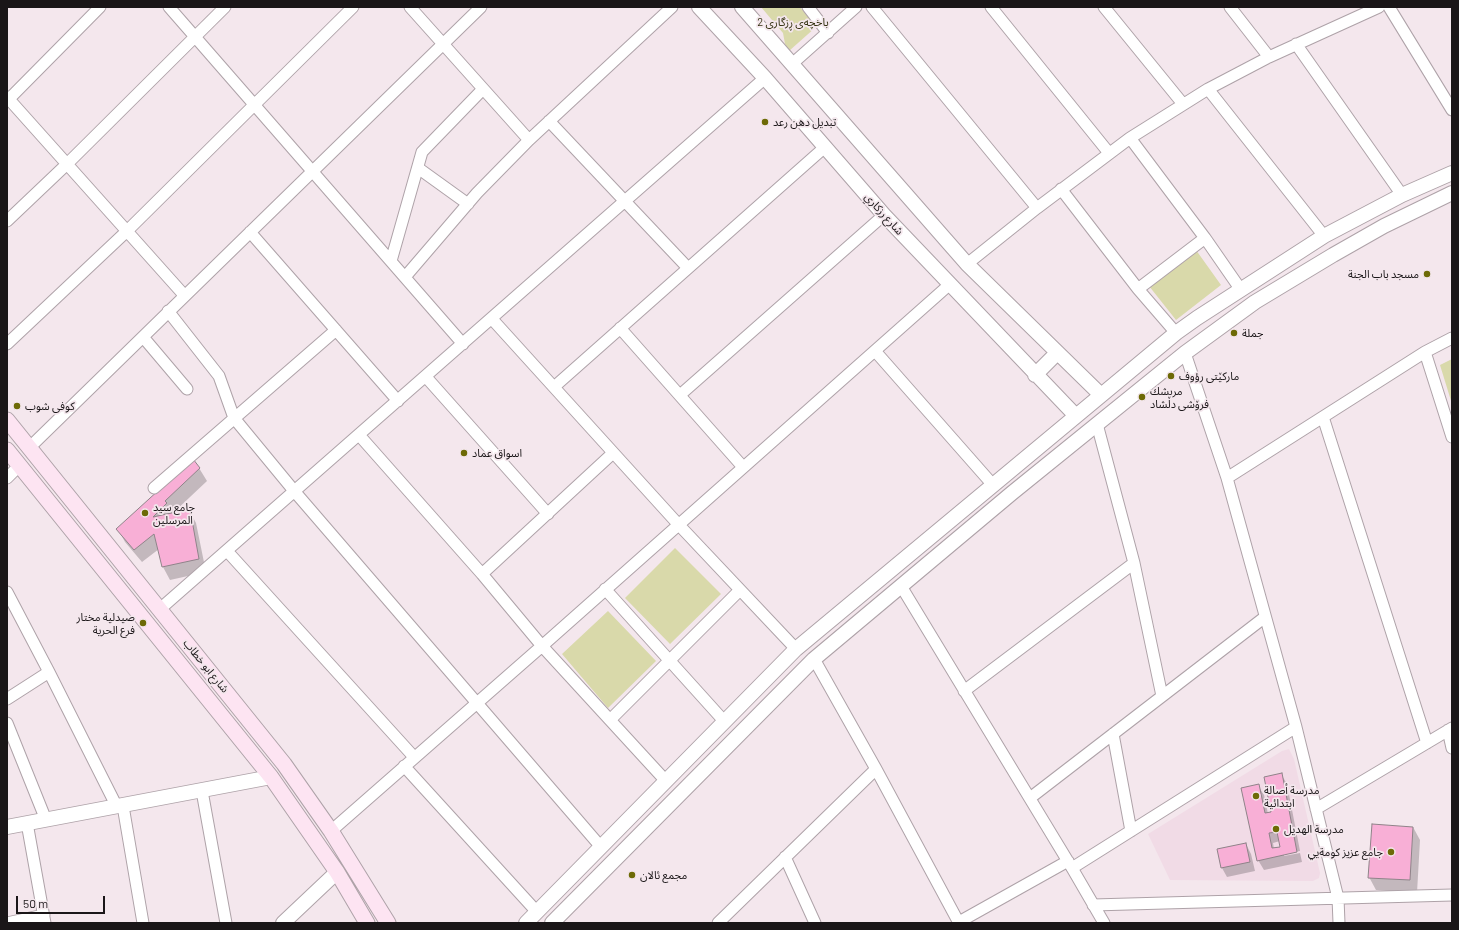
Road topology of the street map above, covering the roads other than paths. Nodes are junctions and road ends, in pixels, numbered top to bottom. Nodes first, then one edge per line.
1 (100, 7) edge
2 (169, 7) edge
3 (224, 7) edge
4 (353, 7) edge
5 (410, 7) edge
6 (481, 7) edge
7 (672, 7) edge
8 (699, 7) edge
9 (742, 7) edge
10 (808, 7) edge
11 (856, 7) edge
12 (872, 7) edge
13 (991, 7) edge
14 (1104, 7) edge
15 (1230, 7) edge
16 (1379, 7) edge
17 (1389, 7) edge
18 (1354, 11) edge
19 (828, 33) junction
20 (195, 36) junction
21 (443, 44) junction
22 (1296, 44) junction
23 (1269, 57) junction
24 (792, 64) junction
25 (765, 78) junction
26 (483, 89) junction
27 (1208, 89) junction
28 (8, 99) edge
29 (1183, 104) junction
30 (254, 105) junction
31 (1452, 110) edge
32 (549, 122) junction
33 (1130, 138) junction
34 (529, 140) junction
35 (825, 147) junction
36 (1109, 153) junction
37 (67, 164) junction
38 (418, 168) junction
39 (313, 171) junction
40 (1452, 173) edge
41 (1061, 189) junction
42 (1452, 193) edge
43 (1402, 195) junction
44 (626, 202) junction
45 (468, 204) junction
46 (1037, 208) junction
47 (884, 215) junction
48 (7, 222) edge
49 (127, 231) junction
50 (250, 232) junction
51 (1324, 236) junction
52 (1205, 238) junction
53 (391, 261) junction
54 (967, 264) junction
55 (688, 268) junction
56 (405, 277) junction
57 (950, 285) junction
58 (1138, 289) junction
59 (1240, 290) junction
60 (184, 295) junction
61 (1209, 310) junction
62 (168, 311) junction
63 (492, 319) junction
64 (1221, 327) junction
65 (620, 328) junction
66 (336, 330) junction
67 (1176, 333) junction
68 (143, 337) junction
69 (1452, 338) edge
70 (7, 344) edge
71 (463, 344) junction
72 (875, 351) junction
73 (1185, 352) junction
74 (1425, 352) junction
75 (1056, 354) junction
76 (1036, 374) junction
77 (426, 377) junction
78 (554, 387) junction
79 (188, 390) dead end
80 (1101, 395) junction
81 (680, 396) junction
82 (398, 401) junction
83 (1076, 416) junction
84 (1323, 417) junction
85 (234, 418) junction
86 (7, 420) edge
87 (1097, 424) junction
88 (359, 435) junction
89 (1452, 437) edge
90 (29, 448) junction
91 (7, 450) edge
92 (613, 453) junction
93 (20, 465) junction
94 (743, 467) junction
95 (7, 478) edge
96 (1227, 478) junction
97 (993, 485) junction
98 (154, 488) dead end
99 (295, 492) junction
100 (548, 514) junction
101 (678, 524) junction
102 (227, 551) junction
103 (1134, 563) junction
104 (482, 574) junction
105 (901, 586) junction
106 (605, 589) junction
107 (740, 590) junction
108 (7, 592) edge
109 (847, 606) junction
110 (160, 609) junction
111 (1265, 617) junction
112 (858, 621) junction
113 (542, 646) junction
114 (796, 649) junction
115 (814, 659) junction
116 (669, 660) junction
117 (49, 672) junction
118 (964, 691) junction
119 (1162, 696) junction
120 (7, 699) edge
121 (476, 703) junction
122 (610, 720) junction
123 (724, 721) junction
124 (7, 723) edge
125 (1296, 727) junction
126 (1450, 729) edge
127 (1113, 734) junction
128 (1427, 743) junction
129 (1452, 748) edge
130 (414, 757) junction
131 (404, 766) junction
132 (876, 768) junction
133 (271, 777) junction
134 (665, 780) junction
135 (202, 791) junction
136 (1030, 798) junction
137 (120, 806) junction
138 (1316, 810) junction
139 (46, 820) junction
140 (27, 823) junction
141 (7, 827) edge
142 (331, 831) junction
143 (1131, 831) junction
144 (601, 847) junction
145 (785, 857) junction
146 (1070, 864) junction
147 (337, 872) junction
148 (1452, 896) edge
149 (1338, 898) junction
150 (1093, 905) junction
151 (537, 912) junction
152 (45, 919) edge
153 (959, 922) edge
154 (7, 923) edge
155 (144, 923) edge
156 (226, 923) edge
157 (283, 923) edge
158 (368, 923) edge
159 (388, 923) edge
160 (526, 923) edge
161 (552, 923) edge
162 (718, 923) edge
163 (815, 923) edge
164 (1104, 923) edge
165 (1339, 923) edge

1 - 28 street
2 - 20 street
3 - 20 street
4 - 30 street
5 - 21 street
6 - 21 street
7 - 32 street
8 - 25 street, شارع رزكاري
9 - 24 street
10 - 19 street
11 - 19 street
12 - 46 street
13 - 36 street
14 - 29 street
15 - 23 street
16 - 18 street
17 - 31 street
18 - 22 street
19 - 24 street
20 - 30 street
20 - 37 street
21 - 26 street
21 - 39 street
22 - 23 street
22 - 43 street
23 - 27 street
24 - 54 street
25 - 35 street, شارع رزكاري
25 - 44 street
26 - 34 street
26 - 38 street
27 - 29 street
27 - 51 street
28 - 37 street
29 - 33 street
30 - 39 street
30 - 49 street
32 - 34 street
32 - 44 street
33 - 36 street
33 - 52 street
34 - 45 street
35 - 47 street, شارع رزكاري
35 - 55 street
36 - 41 street
37 - 48 street
37 - 49 street
38 - 45 street
38 - 53 street
39 - 50 street
39 - 53 street
40 - 43 street
41 - 46 street
41 - 58 street
42 - 64 street
43 - 51 street
44 - 55 street
44 - 63 street
45 - 56 street
46 - 54 street
47 - 57 street, شارع رزكاري
47 - 81 street
49 - 60 street
49 - 70 street
50 - 60 street
50 - 66 street
51 - 59 street
52 - 58 street
52 - 59 street
53 - 56 street
54 - 75 street
55 - 65 street
56 - 71 street
57 - 72 street
57 - 76 street, شارع رزكاري
58 - 67 street
59 - 61 street
60 - 62 street
61 - 64 street
61 - 67 street
62 - 68 street
62 - 85 street
63 - 71 street
63 - 78 street
64 - 73 street
65 - 78 street
65 - 81 street
66 - 82 street
66 - 85 street
67 - 80 street
68 - 79 street
68 - 90 street
69 - 74 street
71 - 77 street
72 - 94 street
72 - 97 street
73 - 87 street
73 - 96 street
74 - 84 street
74 - 89 street
75 - 76 street
75 - 80 street
76 - 83 street, شارع رزكاري
77 - 82 street
77 - 100 street
78 - 92 street
80 - 83 street
81 - 94 street
82 - 88 street
83 - 97 street
84 - 96 street
84 - 128 street
85 - 98 street
85 - 99 street
86 - 90 main road, شارع ابو خطاب
87 - 103 street
87 - 105 street
88 - 99 street
88 - 104 street
90 - 110 main road, شارع ابو خطاب
91 - 93 main road, شارع ابو خطاب
92 - 100 street
92 - 101 street
93 - 95 street
93 - 133 main road, شارع ابو خطاب
94 - 101 street
96 - 111 street
97 - 109 street
99 - 102 street
99 - 121 street
100 - 104 street
101 - 106 street
101 - 107 street
102 - 110 street
102 - 130 street
103 - 118 street
103 - 119 street
104 - 113 street
105 - 112 street
105 - 118 street
106 - 113 street
106 - 116 street
107 - 114 street
107 - 116 street
108 - 117 street
109 - 112 street
109 - 114 street
110 - 142 main road, شارع ابو خطاب
111 - 119 street
111 - 125 street
112 - 115 street
113 - 121 street
113 - 122 street
114 - 123 street
115 - 132 street
115 - 161 street
116 - 122 street
116 - 123 street
117 - 120 street
117 - 137 street
118 - 136 street
119 - 127 street
121 - 130 street
121 - 144 street
122 - 134 street
123 - 134 street
124 - 139 street
125 - 138 street
125 - 143 street
126 - 128 street
126 - 129 street
127 - 136 street
127 - 143 street
128 - 138 street
130 - 131 street
131 - 142 street
131 - 151 street
132 - 145 street
132 - 153 street
133 - 135 street
133 - 147 main road, شارع ابو خطاب
134 - 144 street
135 - 137 street
135 - 156 street
136 - 146 street
137 - 139 street
137 - 155 street
138 - 149 street
139 - 140 street
140 - 141 street
140 - 152 street
142 - 159 main road, شارع ابو خطاب
143 - 146 street
144 - 151 street
145 - 162 street
145 - 163 street
146 - 150 street
146 - 153 street
147 - 157 street
147 - 158 main road, شارع ابو خطاب
148 - 149 street
149 - 150 street
149 - 165 street
150 - 164 street
151 - 160 street
152 - 154 street

